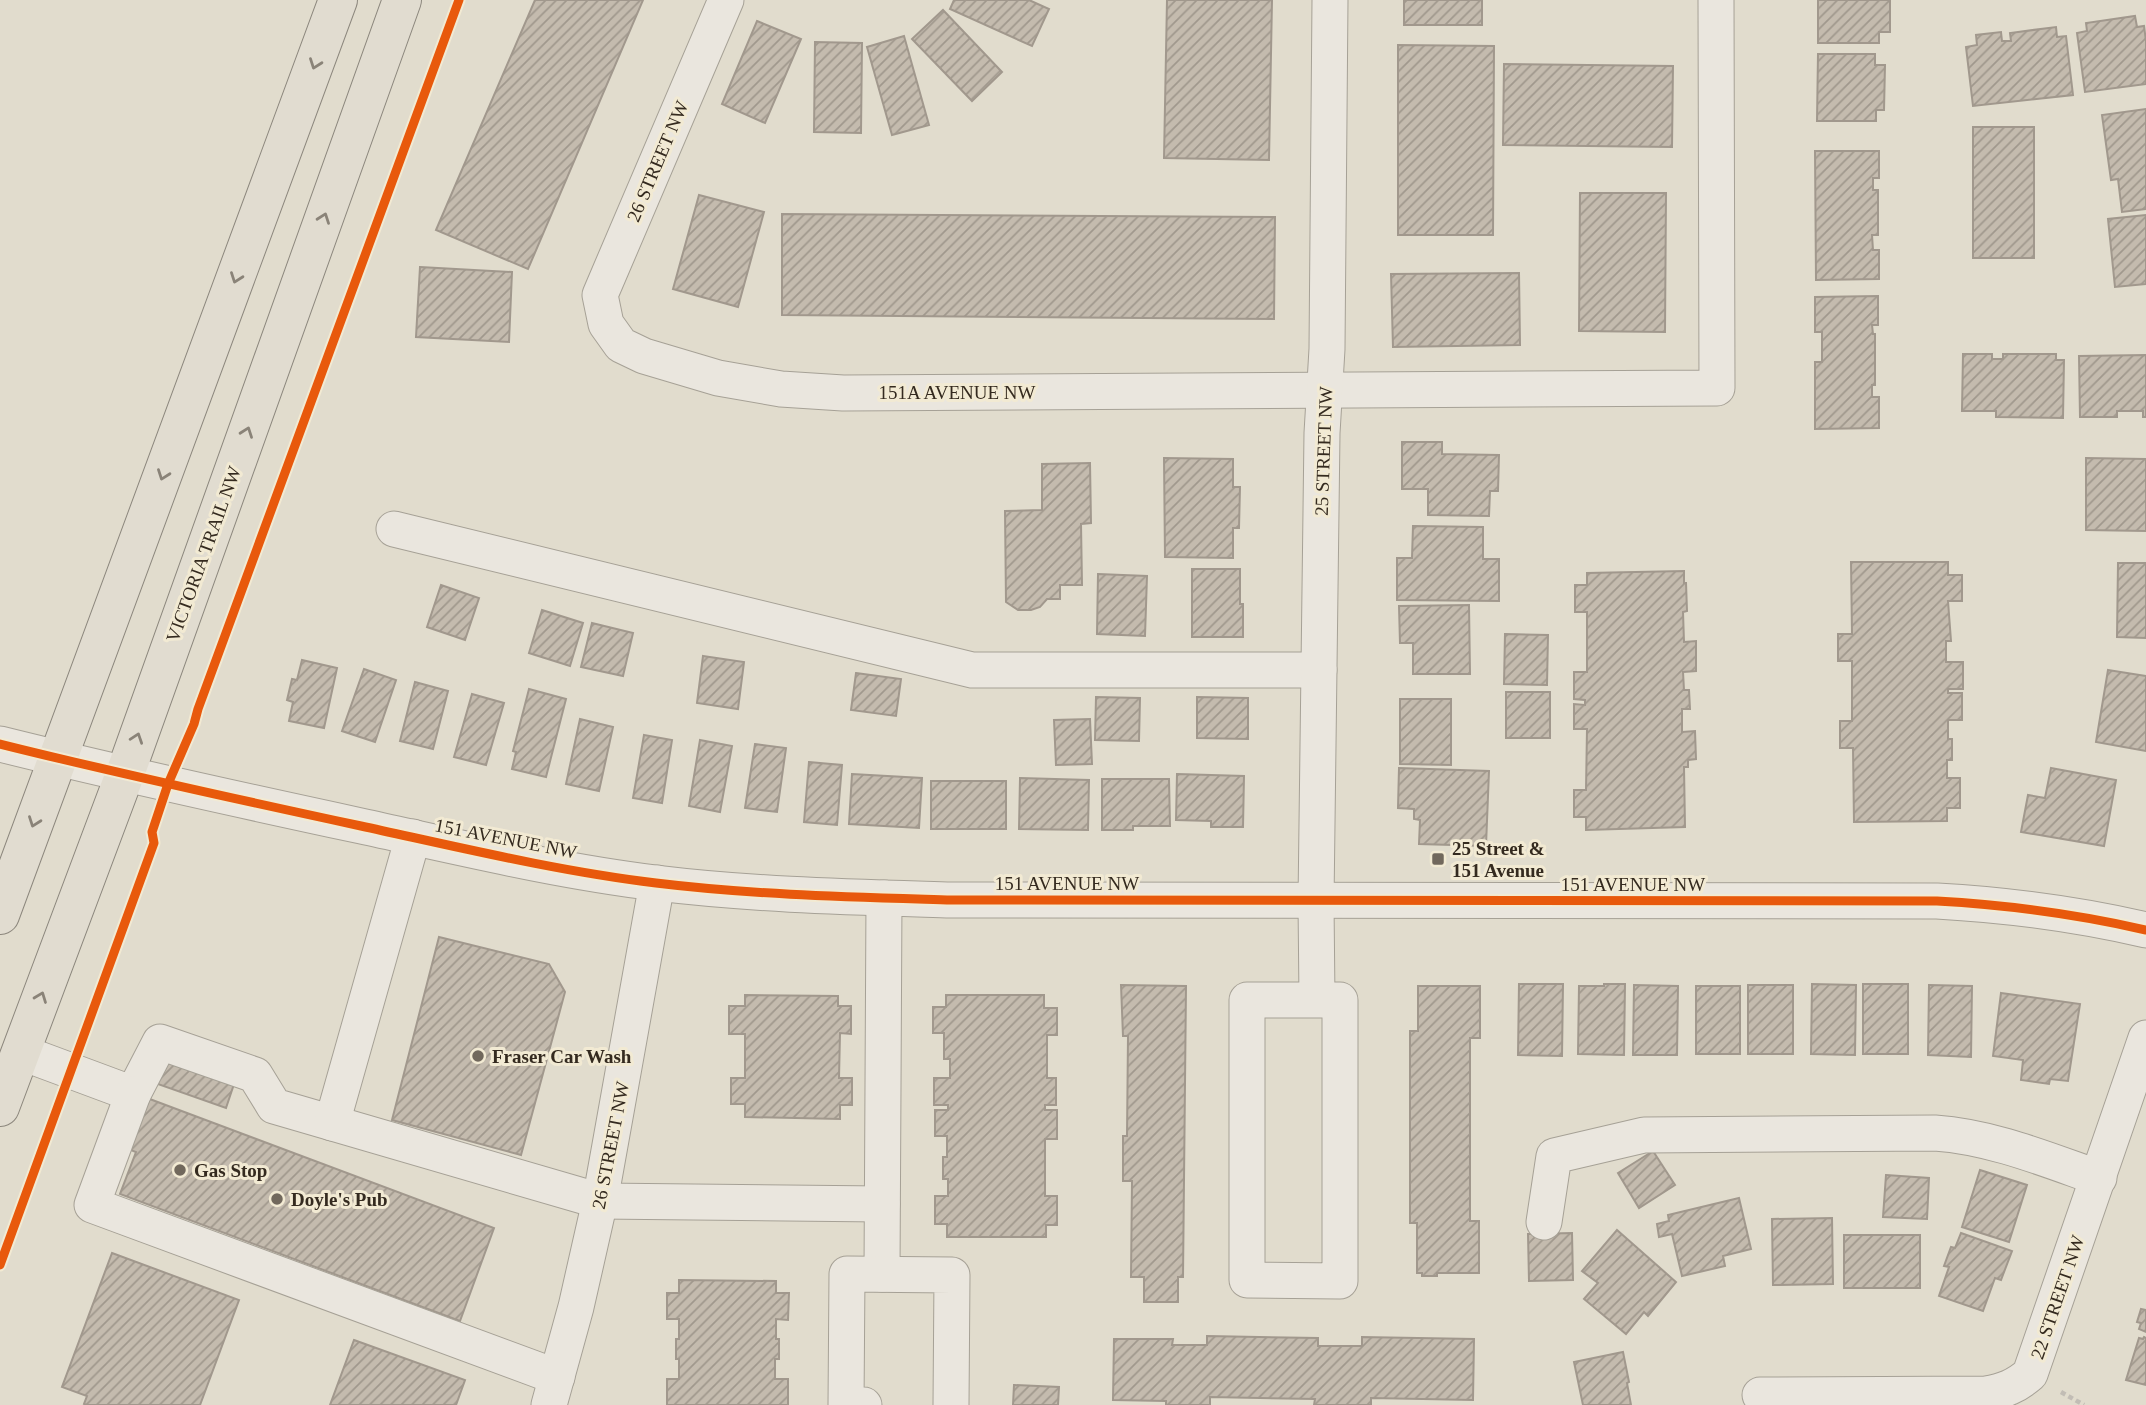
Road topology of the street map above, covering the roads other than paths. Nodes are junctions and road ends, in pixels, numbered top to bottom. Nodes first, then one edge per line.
1 (338, 0) edge
2 (402, 0) edge
3 (726, 0) edge
4 (1330, 0) edge
5 (1716, 0) edge
6 (606, 324) joint
7 (1324, 390) junction
8 (394, 529) dead end
9 (1319, 670) junction
10 (0, 744) edge
11 (58, 758) junction
12 (125, 774) junction
13 (412, 837) junction
14 (657, 883) junction
15 (884, 898) junction
16 (1316, 902) junction
17 (0, 915) edge
18 (2146, 930) edge
19 (1317, 1000) junction
20 (2146, 1038) edge
21 (20, 1052) junction
22 (133, 1094) junction
23 (0, 1107) edge
24 (332, 1123) junction
25 (2099, 1178) junction
26 (600, 1201) junction
27 (882, 1203) junction
28 (1544, 1222) dead end
29 (882, 1274) junction
30 (553, 1391) edge
31 (1760, 1395) dead end
32 (864, 1405) edge
33 (951, 1405) edge

1 -> 11 main road
12 -> 2 main road, VICTORIA TRAIL NW
3 - 6 street, 26 STREET NW
4 - 7 street, 25 STREET NW
5 - 7 street, 151A AVENUE NW
6 - 7 street, 151A AVENUE NW
7 - 9 street, 25 STREET NW
8 - 9 street
9 - 16 street, 25 STREET NW
10 - 11 street, 151 AVENUE NW
11 - 12 street, 151 AVENUE NW
11 -> 17 main road
12 - 13 street, 151 AVENUE NW
21 -> 12 main road, VICTORIA TRAIL NW
13 - 14 street, 151 AVENUE NW
13 - 24 street
14 - 15 street, 151 AVENUE NW
14 - 26 street, 26 STREET NW
15 - 16 street, 151 AVENUE NW
15 - 27 street
16 - 18 street, 151 AVENUE NW
16 - 19 street, 25 STREET NW
19 - 19 street
20 - 25 street, 22 STREET NW
21 - 22 street
21 - 23 main road, VICTORIA TRAIL NW
22 - 24 street
22 - 30 street
24 - 26 street
25 - 28 street
25 - 31 street, 22 STREET NW
26 - 27 street
26 - 30 street, 26 STREET NW
27 - 29 street
29 - 32 street
29 - 33 street

